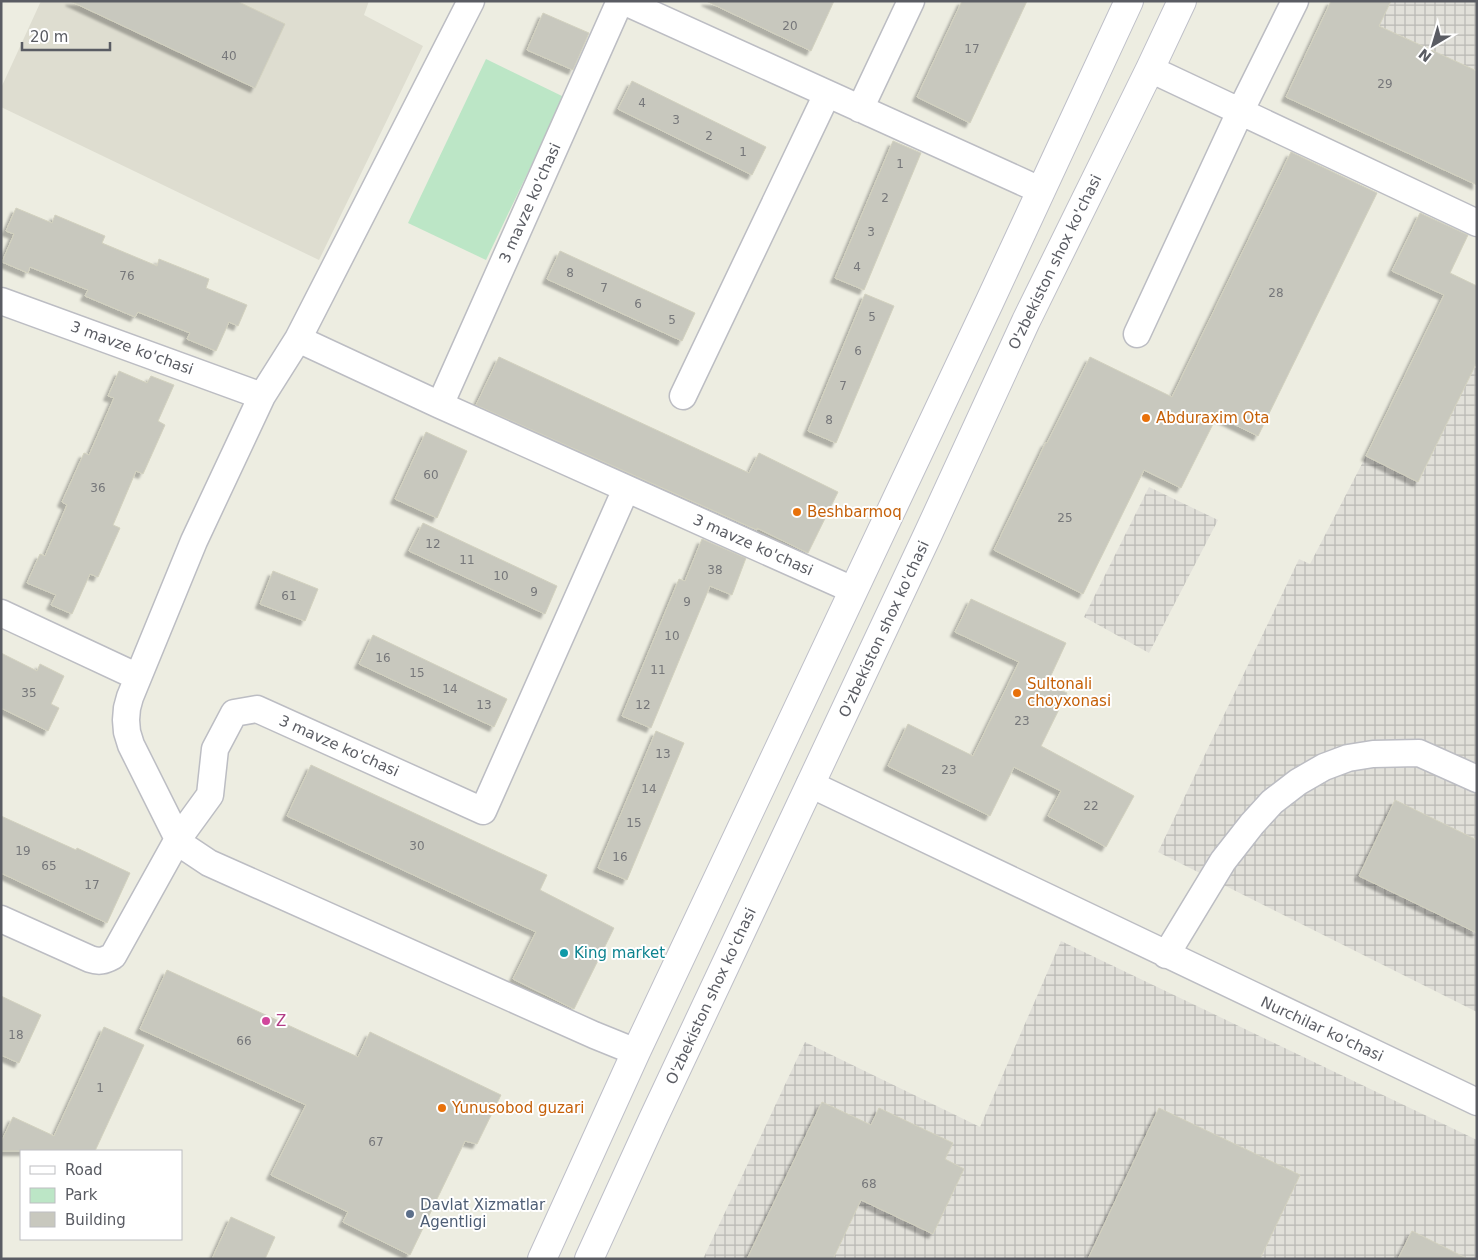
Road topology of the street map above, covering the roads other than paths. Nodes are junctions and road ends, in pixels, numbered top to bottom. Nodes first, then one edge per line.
1 (471, 1) edge
2 (621, 1) edge
3 (911, 1) edge
4 (1129, 1) edge
5 (1182, 1) edge
6 (1295, 1) edge
7 (1150, 69) junction
8 (827, 94) junction
9 (860, 109) junction
10 (1240, 112) junction
11 (1040, 190) junction
12 (1477, 223) edge
13 (1, 301) edge
14 (1137, 334) dead end
15 (298, 338) junction
16 (262, 396) junction
17 (683, 396) dead end
18 (440, 405) junction
19 (626, 489) junction
20 (853, 590) junction
21 (1, 613) edge
22 (138, 677) junction
23 (1477, 779) edge
24 (810, 784) junction
25 (178, 839) junction
26 (1, 919) edge
27 (1166, 955) junction
28 (636, 1052) junction
29 (1477, 1102) edge
30 (542, 1259) edge
31 (589, 1259) edge

1 - 15 street
2 - 8 street
2 - 18 street, 3 mavze ko'chasi
3 - 9 street
4 - 11 main road
5 - 7 main road, O'zbekiston shox ko'chasi
6 - 10 street
7 - 10 street
7 - 24 main road, O'zbekiston shox ko'chasi
8 - 9 street
8 - 17 street
9 - 11 street
10 - 12 street
10 - 14 street
11 - 20 main road
13 - 16 street, 3 mavze ko'chasi
15 - 16 street
15 - 18 street, 3 mavze ko'chasi
16 - 22 street
18 - 19 street, 3 mavze ko'chasi
19 - 20 street, 3 mavze ko'chasi
19 - 25 street, 3 mavze ko'chasi
20 - 28 main road
21 - 22 street
22 - 25 street
23 - 27 street
24 - 27 street, Nurchilar ko'chasi
24 - 31 main road, O'zbekiston shox ko'chasi
25 - 26 street, 3 mavze ko'chasi
25 - 28 street
27 - 29 street, Nurchilar ko'chasi
28 - 30 main road

